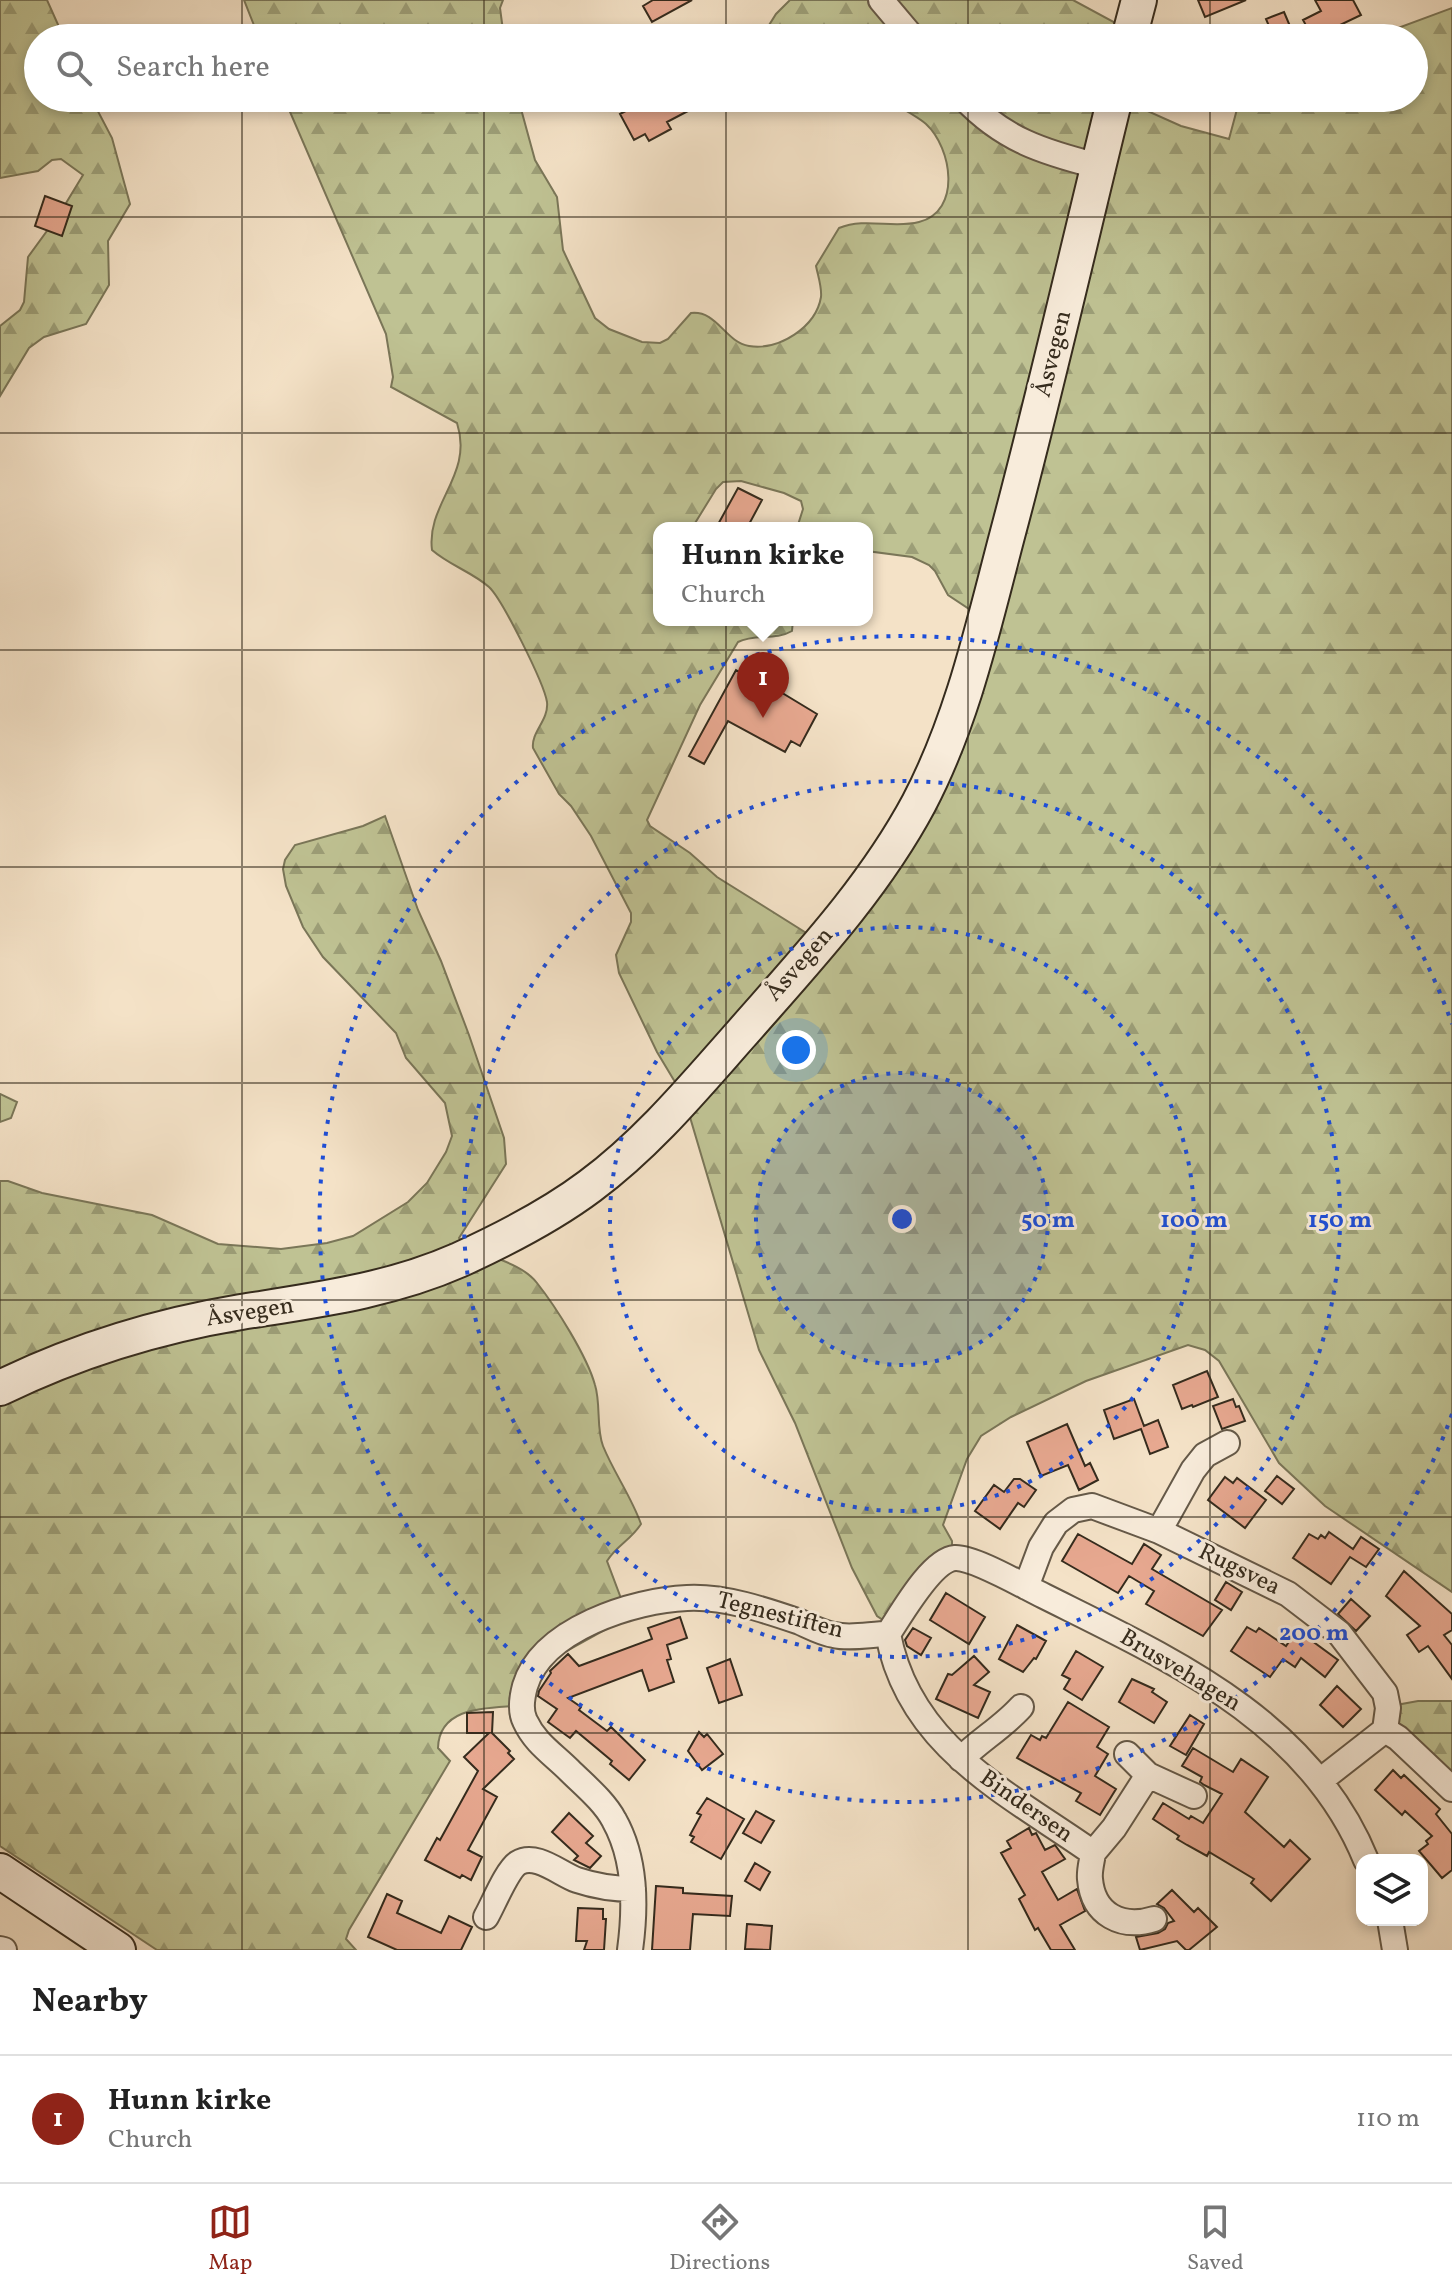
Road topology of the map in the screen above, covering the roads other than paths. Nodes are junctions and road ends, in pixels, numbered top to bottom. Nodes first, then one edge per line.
1 (881, 0) edge
2 (1139, 0) edge
3 (901, 24) edge
4 (1133, 24) edge
5 (978, 112) edge
6 (1112, 112) edge
7 (1098, 166) junction
8 (0, 1388) edge
9 (1227, 1443) dead end
10 (1159, 1531) junction
11 (1026, 1587) junction
12 (888, 1634) junction
13 (1021, 1707) dead end
14 (1385, 1730) junction
15 (1127, 1754) dead end
16 (961, 1759) junction
17 (1148, 1775) junction
18 (1321, 1780) junction
19 (1452, 1789) edge
20 (1194, 1796) dead end
21 (1093, 1853) junction
22 (1363, 1854) edge
23 (0, 1871) edge
24 (633, 1889) junction
25 (486, 1917) dead end
26 (1154, 1919) dead end
27 (1391, 1926) edge
28 (118, 1950) edge
29 (630, 1950) edge
30 (1395, 1950) edge

1 - 3 street
2 - 4 main road
5 - 7 street
6 - 7 main road, Åsvegen
7 - 8 main road, Åsvegen
9 - 10 street
10 - 11 street, Rugsvea
10 - 14 street, Rugsvea
11 - 12 street
11 - 18 street, Brusvehagen
12 - 16 street, Bindersen
12 - 24 street, Tegnestiften
13 - 16 street, Bindersen
14 - 18 street
14 - 19 street
15 - 17 street
16 - 21 street, Bindersen
17 - 20 street
17 - 21 street, Bindersen
18 - 22 street, Brusvehagen
21 - 26 street, Bindersen
23 - 28 main road
24 - 25 street
24 - 29 street, Tegnestiften
27 - 30 street

